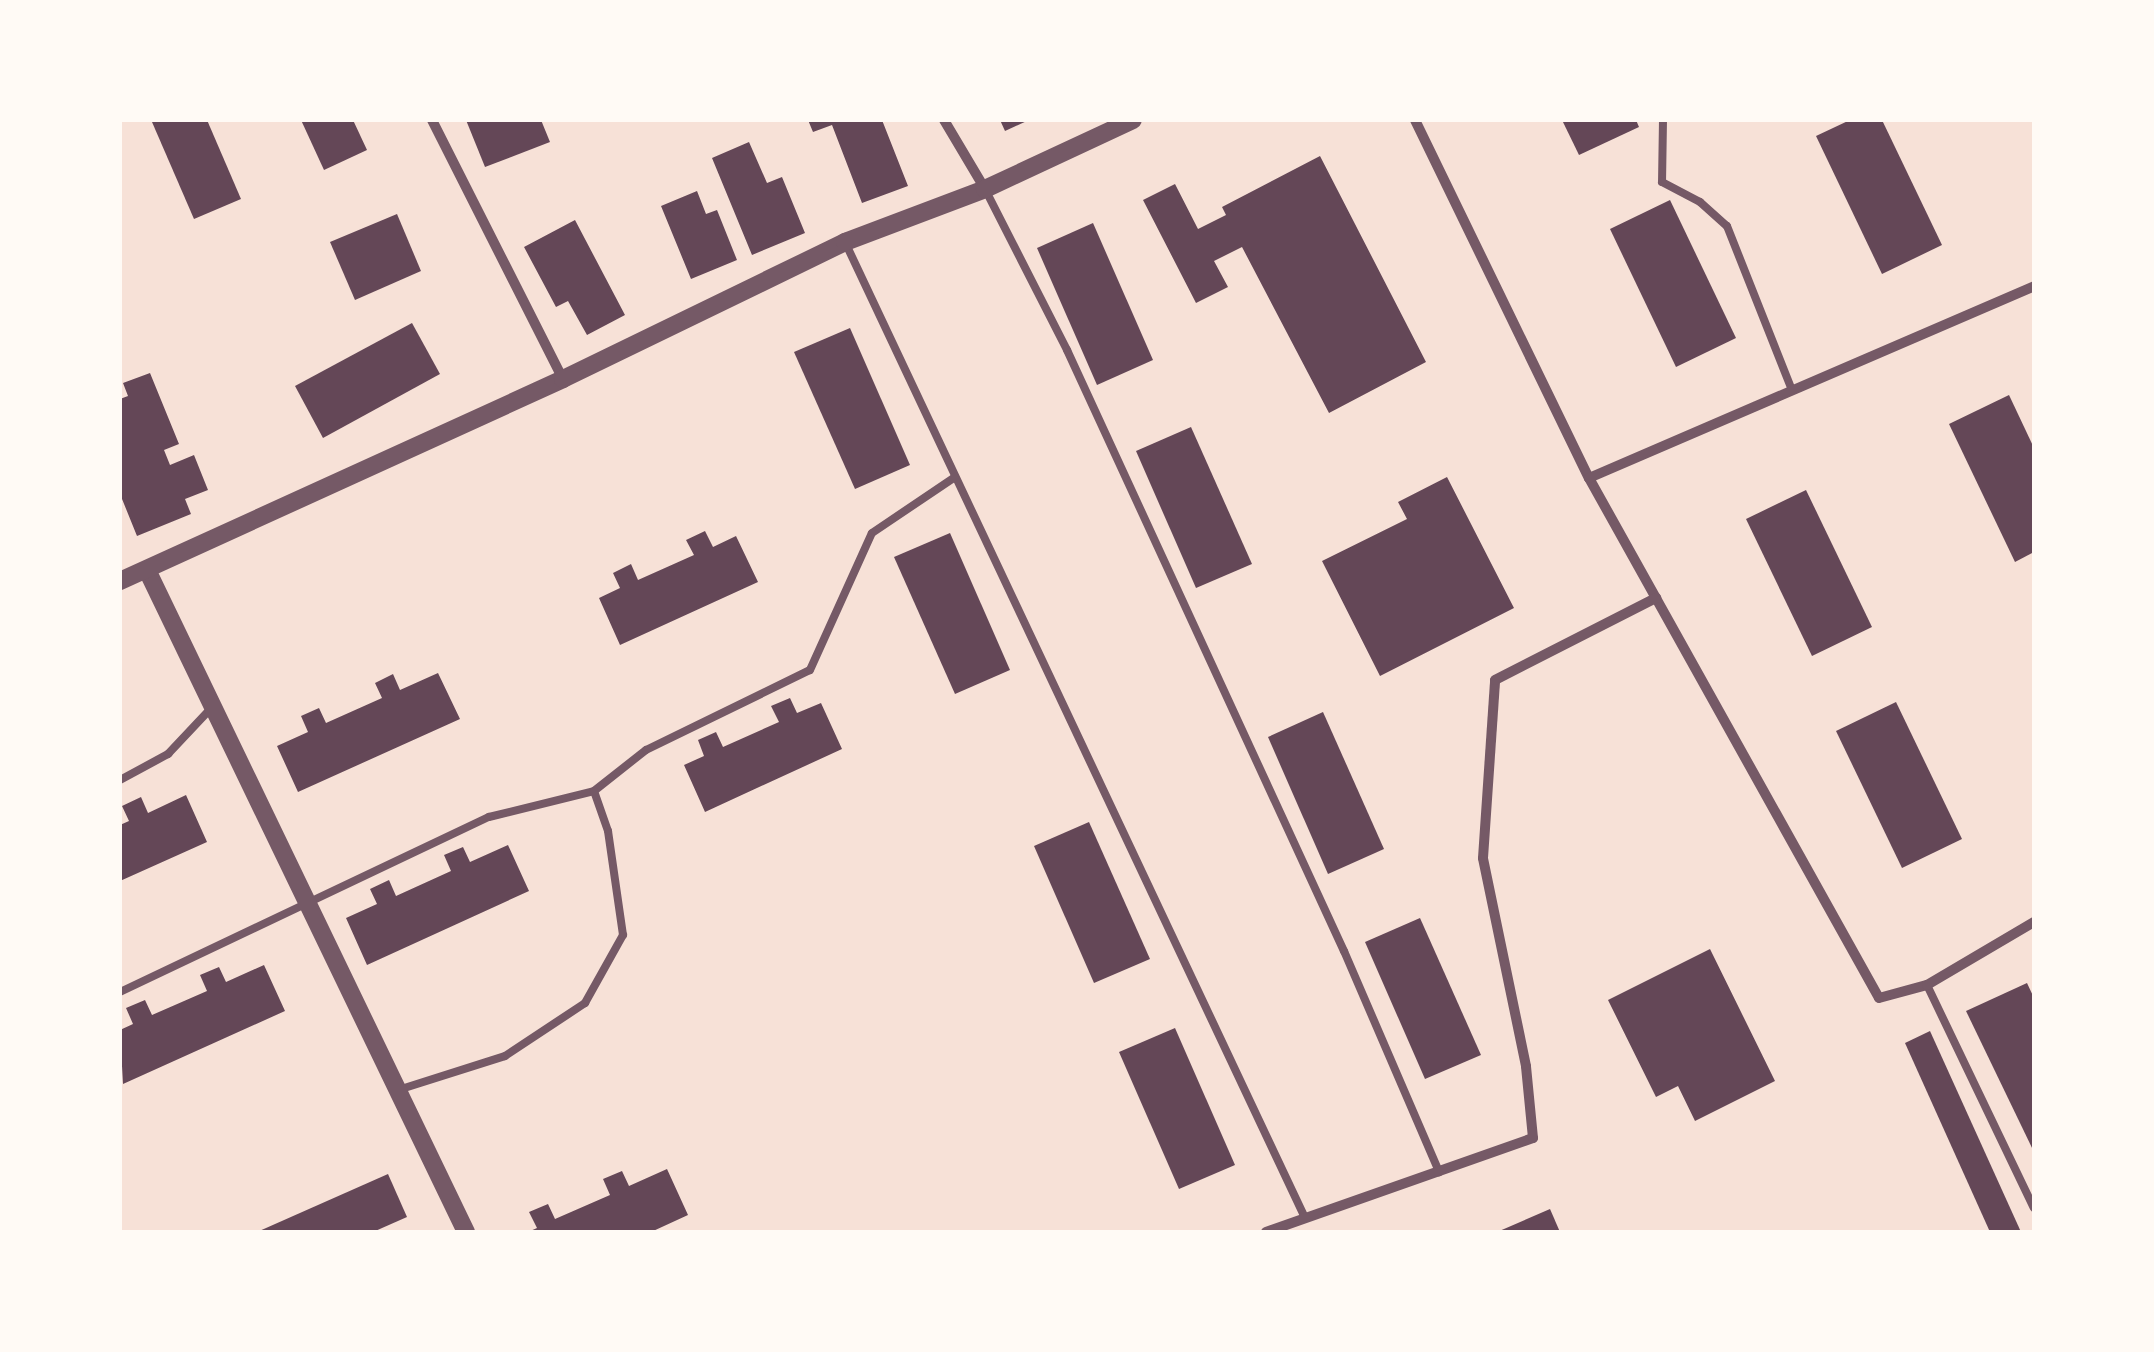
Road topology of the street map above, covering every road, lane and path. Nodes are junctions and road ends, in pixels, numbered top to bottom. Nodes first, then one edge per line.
1 (432, 120) edge
2 (944, 120) edge
3 (1133, 120) edge
4 (1415, 120) edge
5 (1663, 120) edge
6 (986, 189) junction
7 (844, 242) junction
8 (2034, 286) edge
9 (562, 379) junction
10 (1792, 390) junction
11 (956, 477) junction
12 (1589, 478) junction
13 (147, 570) junction
14 (120, 581) edge
15 (1656, 598) junction
16 (213, 706) junction
17 (120, 780) edge
18 (594, 792) junction
19 (308, 902) junction
20 (2034, 922) edge
21 (1927, 984) junction
22 (120, 992) edge
23 (398, 1090) junction
24 (1438, 1172) junction
25 (2034, 1208) edge
26 (1304, 1218) junction
27 (466, 1232) edge
28 (1266, 1232) edge

1 - 9 street
2 - 6 street
3 - 6 street
4 - 12 street
5 - 10 lane
6 - 7 street
6 - 24 lane
7 - 9 street
7 - 11 lane
8 - 10 street
9 - 13 street
10 - 12 street
11 - 18 lane
11 - 26 lane
12 - 15 street
13 - 14 street
13 - 16 street
15 - 21 street
15 - 24 street
16 - 17 lane
16 - 19 street
18 - 19 lane
18 - 23 lane
19 - 22 lane
19 - 23 street
20 - 21 street
21 - 25 lane
23 - 27 street
24 - 26 street
26 - 28 street

